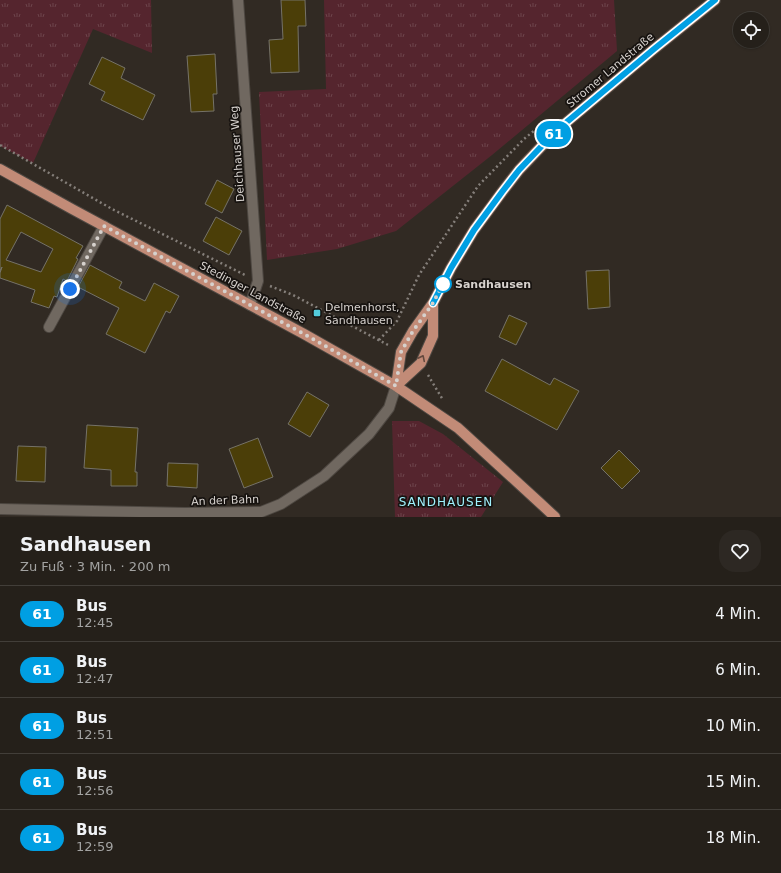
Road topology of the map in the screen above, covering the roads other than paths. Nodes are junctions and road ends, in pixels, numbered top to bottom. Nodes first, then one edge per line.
1 (238, 0) edge
2 (715, 0) edge
3 (0, 169) edge
4 (104, 226) junction
5 (433, 303) junction
6 (250, 305) junction
7 (49, 327) dead end
8 (396, 386) junction
9 (2, 510) edge
10 (555, 517) edge

1 - 6 street, Deichhauser Weg
2 - 5 main road, Stromer Landstraße
3 - 4 main road, Stedinger Landstraße
4 - 6 main road, Stedinger Landstraße
4 - 7 street
5 - 8 main road, Stromer Landstraße
8 -> 5 main road, Stromer Landstraße
6 - 8 main road, Stedinger Landstraße
8 - 9 street, An der Bahn
8 - 10 main road, Stedinger Landstraße

